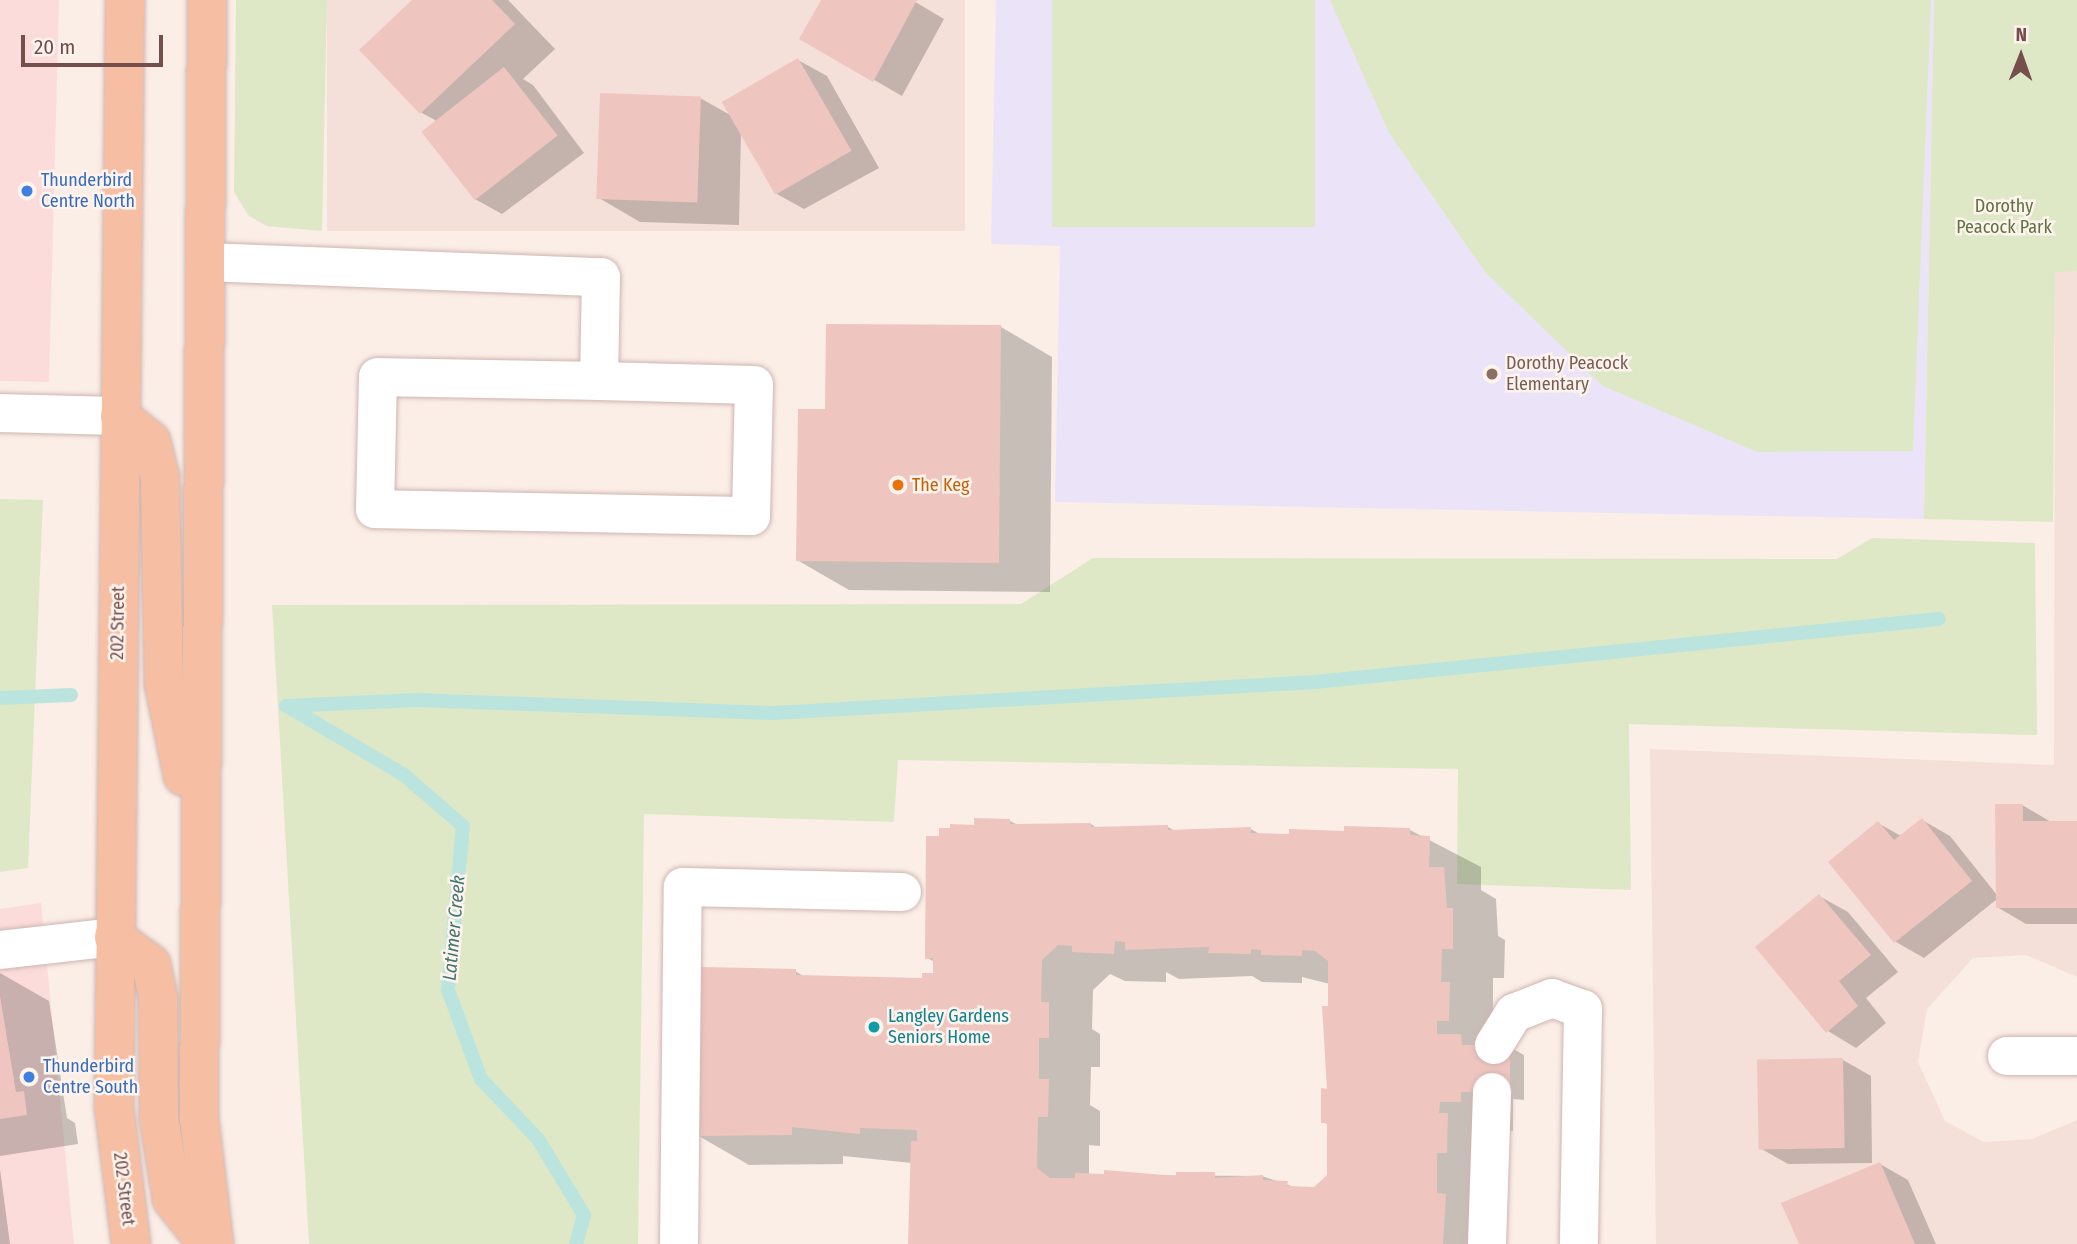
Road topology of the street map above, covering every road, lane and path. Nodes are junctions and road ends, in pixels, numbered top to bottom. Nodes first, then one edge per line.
1 (125, 0) edge
2 (207, 0) edge
3 (205, 262) junction
4 (599, 381) junction
5 (0, 413) edge
6 (120, 416) junction
7 (198, 846) junction
8 (902, 892) dead end
9 (114, 937) junction
10 (0, 950) edge
11 (1494, 1045) dead end
12 (2007, 1056) dead end
13 (2077, 1056) edge
14 (1492, 1092) dead end
15 (131, 1244) edge
16 (207, 1244) edge
17 (214, 1244) edge
18 (679, 1244) edge
19 (1487, 1244) edge
20 (1579, 1244) edge

1 - 6 main road, 202 Street
2 - 3 main road
3 - 4 street
3 - 7 main road
4 - 4 street
5 - 6 street
6 - 7 main road
6 - 9 main road, 202 Street
7 - 17 main road
8 - 18 street
9 - 10 street
9 - 15 main road, 202 Street
9 - 16 main road
11 - 20 street
12 - 13 street
14 - 19 street

